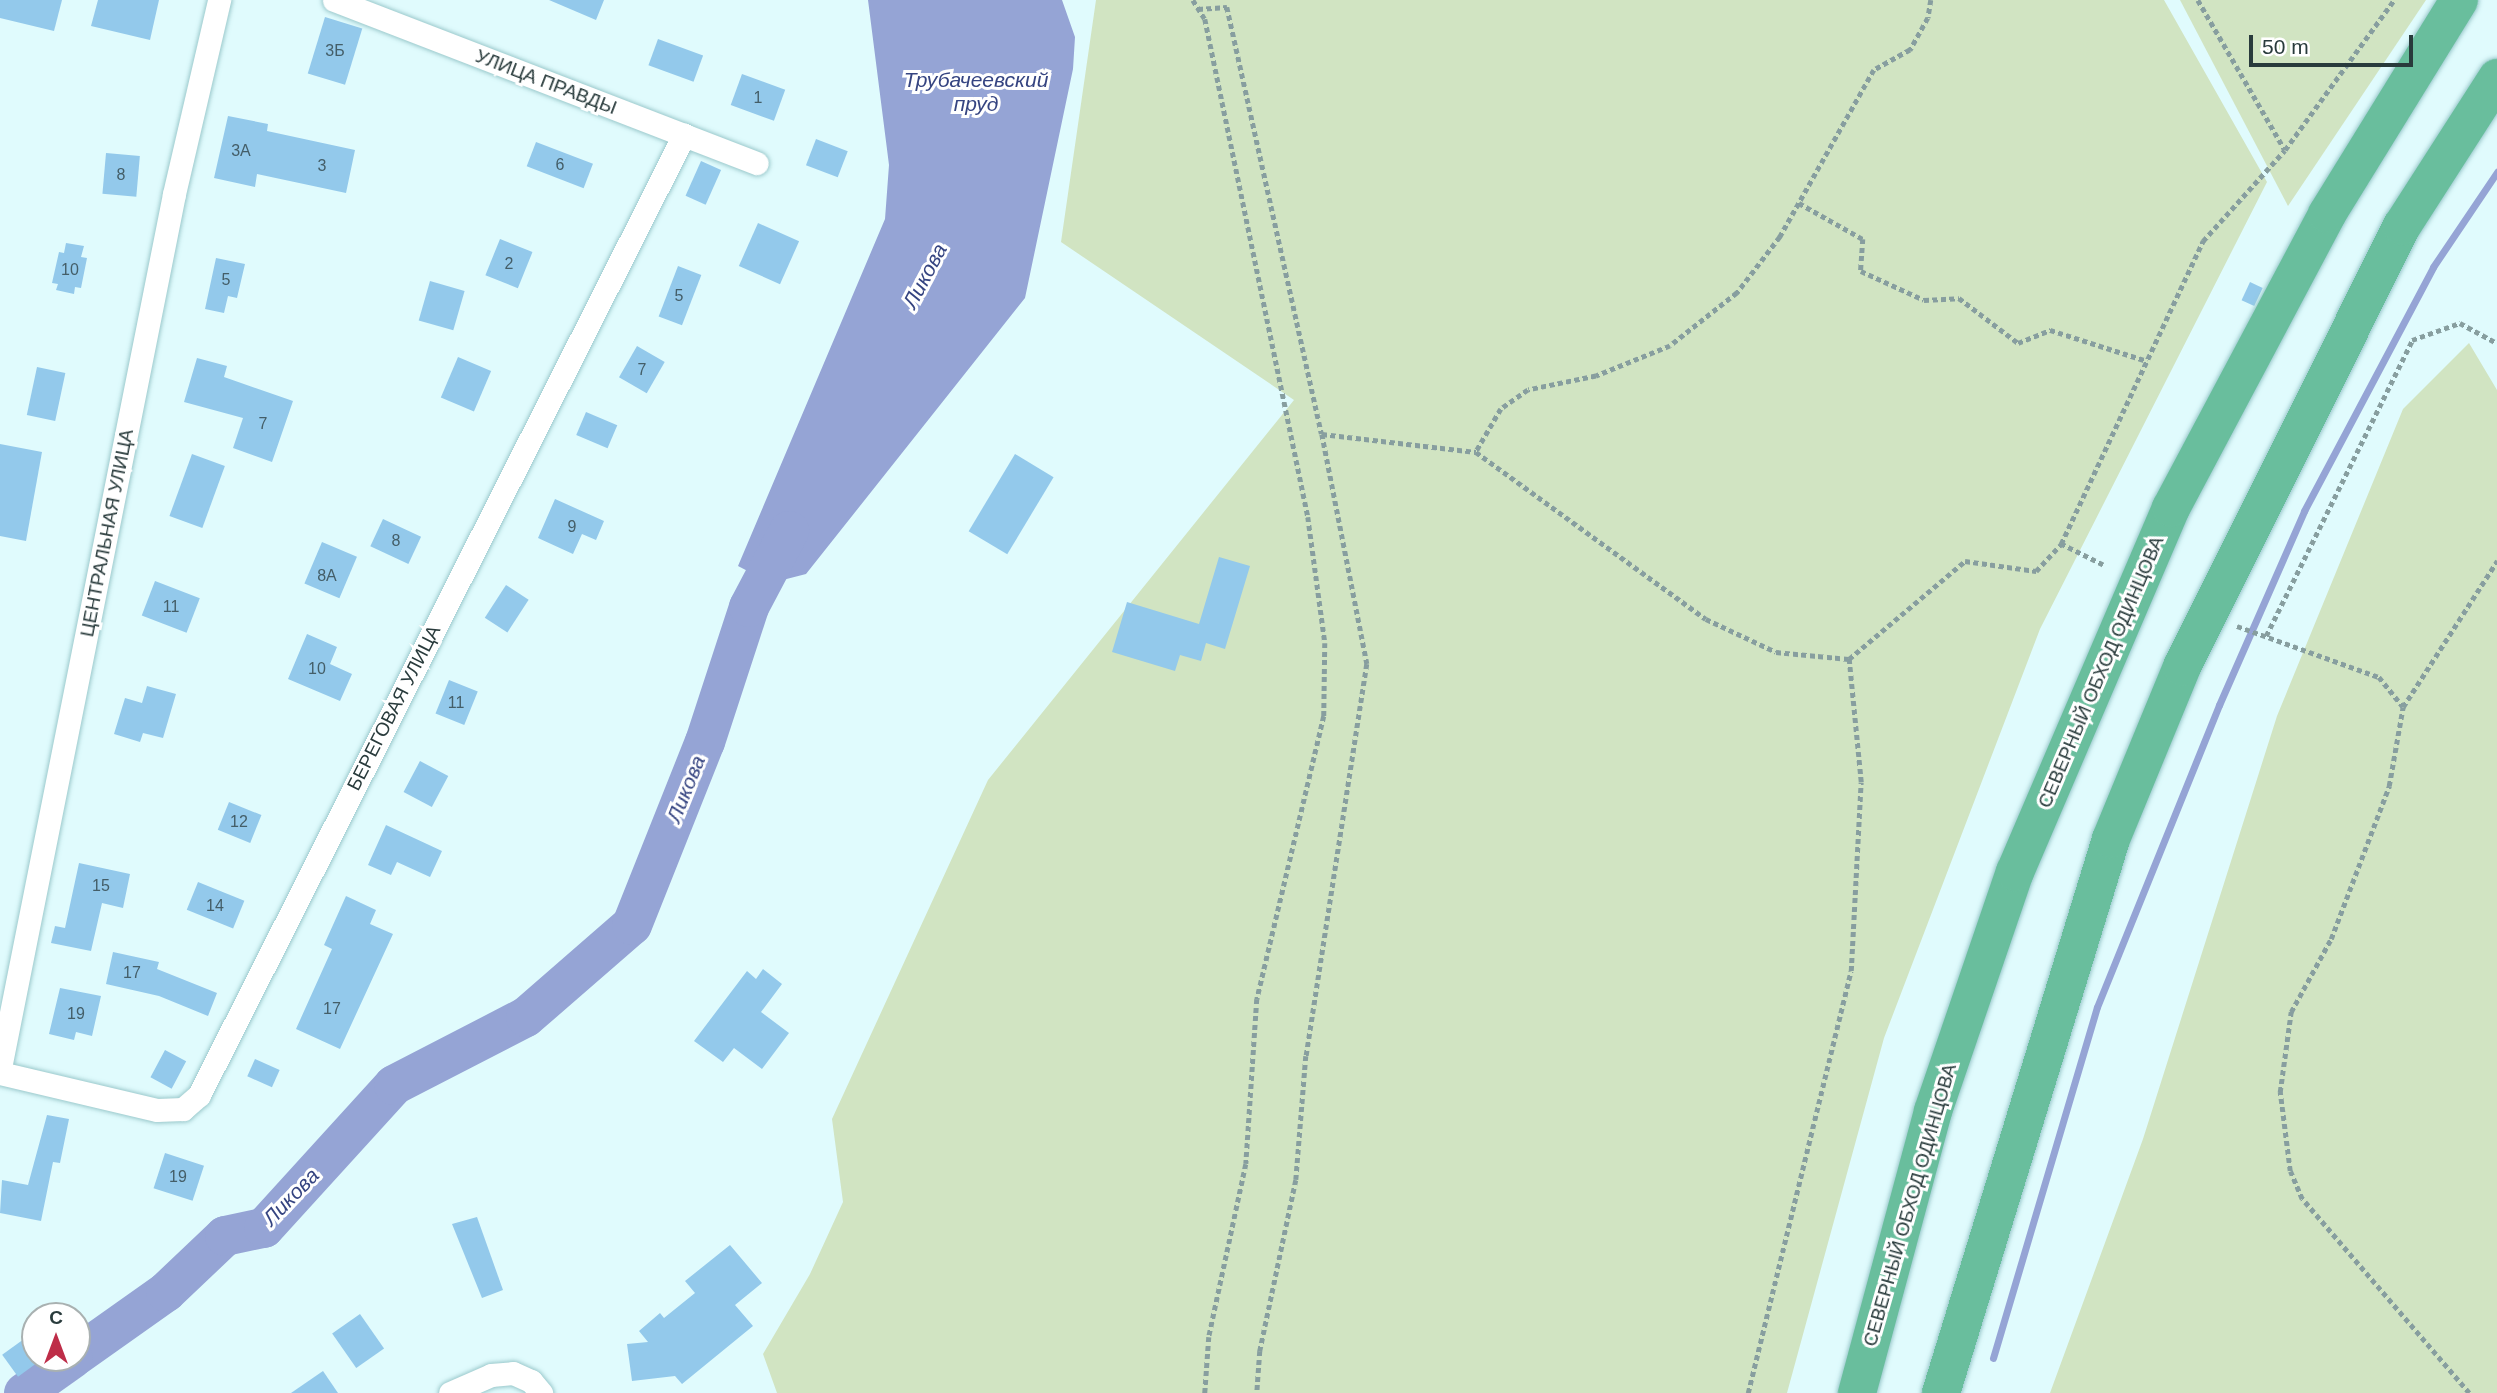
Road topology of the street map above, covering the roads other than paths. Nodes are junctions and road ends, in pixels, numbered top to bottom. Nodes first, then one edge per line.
1 (219, 0) edge
2 (334, 0) edge
3 (2459, 0) edge
4 (2497, 78) edge
5 (684, 135) junction
6 (757, 163) dead end
7 (0, 1071) edge
8 (450, 1393) edge
9 (541, 1393) edge
10 (1857, 1393) edge
11 (1941, 1393) edge

1 - 7 street, ЦЕНТРАЛЬНАЯ УЛИЦА
2 - 5 street, УЛИЦА ПРАВДЫ
3 - 10 highway, СЕВЕРНЫЙ ОБХОД ОДИНЦОВА
4 - 11 highway
5 - 6 street, УЛИЦА ПРАВДЫ
5 - 7 street, БЕРЕГОВАЯ УЛИЦА
8 - 9 street

